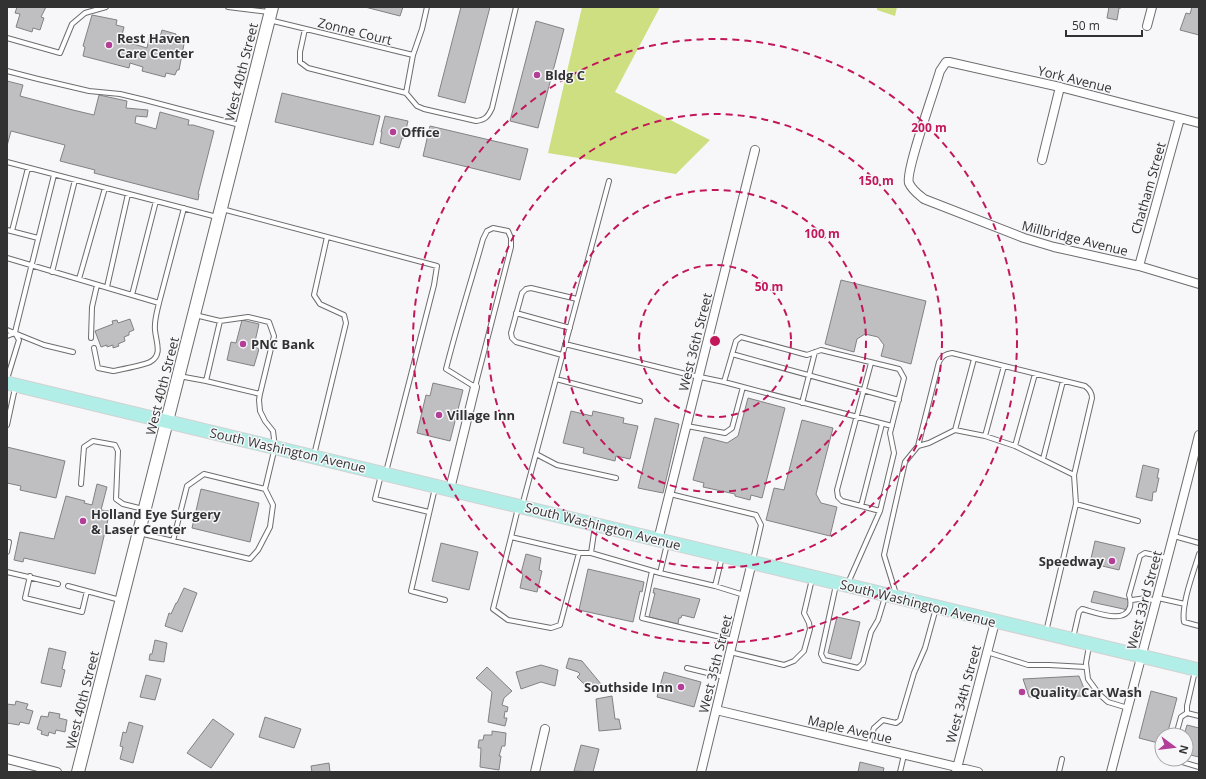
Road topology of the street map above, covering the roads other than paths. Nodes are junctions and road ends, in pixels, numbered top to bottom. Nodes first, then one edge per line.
1 (106, 7) edge
2 (228, 7) edge
3 (427, 7) edge
4 (516, 7) edge
5 (1152, 7) edge
6 (271, 13) edge
7 (1147, 26) dead end
8 (306, 29) junction
9 (7, 38) edge
10 (413, 55) junction
11 (7, 71) edge
12 (1060, 87) junction
13 (406, 93) junction
14 (1180, 118) junction
15 (1199, 123) edge
16 (242, 125) junction
17 (755, 150) dead end
18 (1042, 160) dead end
19 (7, 162) edge
20 (28, 168) junction
21 (54, 175) junction
22 (75, 180) junction
23 (609, 181) dead end
24 (909, 183) joint
25 (105, 188) junction
26 (128, 194) junction
27 (156, 201) junction
28 (184, 208) junction
29 (220, 213) junction
30 (9, 231) edge
31 (327, 237) junction
32 (38, 238) junction
33 (7, 258) edge
34 (32, 266) junction
35 (1139, 266) junction
36 (52, 272) junction
37 (78, 279) junction
38 (1199, 284) edge
39 (97, 285) junction
40 (107, 287) junction
41 (132, 295) junction
42 (577, 300) junction
43 (159, 302) junction
44 (516, 313) junction
45 (194, 315) junction
46 (220, 321) junction
47 (570, 328) junction
48 (7, 330) edge
49 (16, 333) junction
50 (7, 336) edge
51 (91, 338) dead end
52 (565, 344) junction
53 (94, 348) dead end
54 (73, 352) dead end
55 (815, 352) junction
56 (732, 354) junction
57 (562, 355) junction
58 (974, 359) junction
59 (871, 362) junction
60 (1004, 366) junction
61 (1034, 374) junction
62 (809, 375) junction
63 (179, 376) junction
64 (699, 376) junction
65 (556, 379) junction
66 (206, 381) junction
67 (1063, 381) junction
68 (10, 382) edge
69 (724, 382) junction
70 (475, 387) junction
71 (743, 388) junction
72 (864, 390) junction
73 (260, 394) junction
74 (899, 400) junction
75 (640, 401) dead end
76 (802, 403) junction
77 (857, 417) junction
78 (167, 421) junction
79 (882, 424) junction
80 (7, 425) edge
81 (687, 426) junction
82 (892, 426) junction
83 (955, 430) junction
84 (1199, 435) edge
85 (985, 436) junction
86 (918, 446) junction
87 (1015, 446) junction
88 (275, 447) junction
89 (536, 454) junction
90 (314, 456) junction
91 (1043, 459) junction
92 (383, 473) junction
93 (1074, 475) junction
94 (616, 478) dead end
95 (81, 484) dead end
96 (435, 486) junction
97 (265, 489) junction
98 (450, 489) junction
99 (670, 494) junction
100 (1076, 504) junction
101 (520, 506) junction
102 (861, 506) junction
103 (145, 510) junction
104 (880, 511) junction
105 (429, 512) junction
106 (1138, 522) dead end
107 (595, 525) junction
108 (139, 533) junction
109 (1174, 536) junction
110 (511, 537) junction
111 (173, 541) junction
112 (663, 541) junction
113 (7, 542) edge
114 (1199, 543) edge
115 (7, 552) edge
116 (579, 553) junction
117 (591, 554) junction
118 (1199, 554) edge
119 (723, 555) junction
120 (1168, 558) junction
121 (752, 562) junction
122 (652, 571) junction
123 (7, 572) edge
124 (660, 573) junction
125 (30, 576) junction
126 (812, 577) junction
127 (58, 584) dead end
128 (842, 584) junction
129 (68, 586) dead end
130 (715, 586) junction
131 (87, 591) junction
132 (744, 595) junction
133 (892, 596) junction
134 (122, 600) junction
135 (446, 600) dead end
136 (1132, 600) junction
137 (1158, 600) junction
138 (1185, 604) junction
139 (936, 608) junction
140 (994, 622) junction
141 (1199, 626) edge
142 (1045, 634) junction
143 (733, 640) junction
144 (1072, 640) junction
145 (1090, 644) junction
146 (730, 652) junction
147 (987, 652) junction
148 (1141, 656) junction
149 (1086, 667) junction
150 (687, 668) dead end
151 (1197, 670) edge
152 (724, 677) junction
153 (1128, 708) junction
154 (716, 710) junction
155 (1187, 713) junction
156 (1199, 716) edge
157 (1178, 727) edge
158 (545, 729) dead end
159 (868, 746) junction
160 (904, 754) junction
161 (1062, 759) dead end
162 (7, 760) edge
163 (956, 769) edge
164 (57, 772) edge
165 (78, 772) edge
166 (535, 772) edge
167 (701, 772) edge
168 (900, 772) edge
169 (978, 772) edge
170 (1059, 772) edge
171 (1111, 772) edge

1 - 9 lane
2 - 6 lane, Zonne Court
3 - 10 lane
4 - 13 lane
5 - 7 street
6 - 8 lane, Zonne Court
6 - 16 street, West 40th Street
8 - 10 lane, Zonne Court
8 - 13 lane
10 - 13 lane
11 - 16 lane
12 - 14 street, York Avenue
12 - 18 street
12 - 24 street, York Avenue
14 - 15 street, York Avenue
14 - 35 street, Chatham Street
16 - 29 street, West 40th Street
17 - 64 street, West 36th Street
19 - 20 lane
20 - 21 lane
20 - 30 lane
21 - 22 lane
21 - 32 lane
22 - 25 lane
22 - 36 lane
23 - 42 lane
24 - 35 street, Millbridge Avenue
25 - 26 lane
25 - 37 lane
26 - 27 lane
26 - 40 lane
27 - 28 lane
27 - 41 lane
28 - 29 lane
28 - 43 lane
29 - 31 lane
29 - 45 street, West 40th Street
30 - 32 lane
31 - 90 lane
31 - 92 lane
32 - 34 lane
33 - 34 lane
34 - 36 lane
34 - 49 lane
35 - 38 street, Millbridge Avenue
36 - 37 lane
37 - 39 lane
39 - 40 lane
39 - 51 lane
40 - 41 lane
41 - 43 lane
42 - 44 lane
42 - 47 lane
43 - 53 lane
44 - 47 lane
44 - 57 lane
45 - 46 lane
45 - 63 street, West 40th Street
46 - 66 lane
46 - 73 lane
47 - 52 lane
48 - 49 lane
49 - 50 lane
49 - 54 lane
49 - 68 lane
52 - 57 lane
52 - 64 lane
55 - 56 lane
55 - 59 lane
55 - 62 lane
56 - 62 lane
56 - 69 lane
57 - 65 lane
58 - 60 lane
58 - 83 lane
58 - 86 lane
59 - 72 lane
59 - 74 lane
60 - 61 lane
60 - 85 lane
61 - 67 lane
61 - 87 lane
62 - 72 lane
62 - 76 lane
63 - 66 lane
63 - 78 street, West 40th Street
64 - 69 lane
64 - 81 street, West 36th Street
65 - 75 lane
65 - 89 lane
66 - 73 lane
67 - 91 lane
67 - 93 lane
68 - 78 main road, South Washington Avenue
68 - 80 lane
69 - 71 lane
70 - 70 lane
70 - 98 street
71 - 76 lane
71 - 81 lane
72 - 74 lane
72 - 77 lane
73 - 88 lane
74 - 82 lane
76 - 77 lane
77 - 79 lane
77 - 102 lane
78 - 88 main road, South Washington Avenue
78 - 103 street, West 40th Street
79 - 82 lane
79 - 102 lane
81 - 99 street, West 36th Street
82 - 104 lane
83 - 85 lane
83 - 86 lane
84 - 109 street, West 33rd Street
85 - 87 lane
86 - 133 lane
87 - 91 lane
88 - 90 main road, South Washington Avenue
88 - 97 lane
89 - 94 lane
89 - 101 lane
90 - 92 main road, South Washington Avenue
91 - 93 lane
92 - 96 main road, South Washington Avenue
92 - 105 lane
93 - 100 lane
95 - 103 lane
96 - 98 main road, South Washington Avenue
96 - 105 lane
97 - 111 lane
97 - 111 lane
98 - 101 main road, South Washington Avenue
99 - 112 street, West 36th Street
99 - 121 lane
100 - 106 lane
100 - 142 lane
101 - 107 main road, South Washington Avenue
101 - 110 lane
102 - 104 lane
103 - 108 street, West 40th Street
104 - 128 lane
105 - 135 lane
107 - 112 main road, South Washington Avenue
107 - 117 lane
108 - 111 lane
108 - 134 street, West 40th Street
109 - 114 lane
109 - 120 street, West 33rd Street
110 - 116 lane
110 - 116 lane
112 - 119 main road, South Washington Avenue
112 - 124 lane
113 - 115 lane
116 - 117 lane
117 - 122 lane
118 - 138 lane
119 - 121 main road, South Washington Avenue
119 - 130 lane
120 - 136 lane
120 - 137 street, West 33rd Street
121 - 126 main road, South Washington Avenue
121 - 132 street, West 35th Street
122 - 124 lane
122 - 143 lane
123 - 125 lane
124 - 130 lane
125 - 127 lane
125 - 131 lane
126 - 128 main road, South Washington Avenue
126 - 146 lane
128 - 133 main road, South Washington Avenue
128 - 133 lane
129 - 131 lane
130 - 132 lane
131 - 134 lane
132 - 143 street, West 35th Street
133 - 139 main road, South Washington Avenue
134 - 165 street, West 40th Street
136 - 137 lane
136 - 144 lane
137 - 138 lane
137 - 148 street, West 33rd Street
138 - 141 lane
139 - 140 main road, South Washington Avenue
139 - 159 lane
140 - 142 main road, South Washington Avenue
140 - 147 street, West 34th Street
142 - 144 main road, South Washington Avenue
143 - 146 street, West 35th Street
144 - 145 main road, South Washington Avenue
145 - 148 main road, South Washington Avenue
145 - 149 lane
146 - 152 street, West 35th Street
147 - 149 lane
147 - 163 street, West 34th Street
148 - 151 main road, South Washington Avenue
148 - 153 street, West 33rd Street
149 - 153 lane
150 - 152 lane
151 - 155 lane
152 - 154 street, West 35th Street
153 - 171 street, West 33rd Street
154 - 159 street, Maple Avenue
154 - 167 street, West 35th Street
155 - 156 lane
155 - 157 lane
158 - 166 street
159 - 160 street, Maple Avenue
160 - 163 street, Maple Avenue
160 - 168 lane
161 - 170 lane
162 - 164 street
163 - 169 street, Maple Avenue

